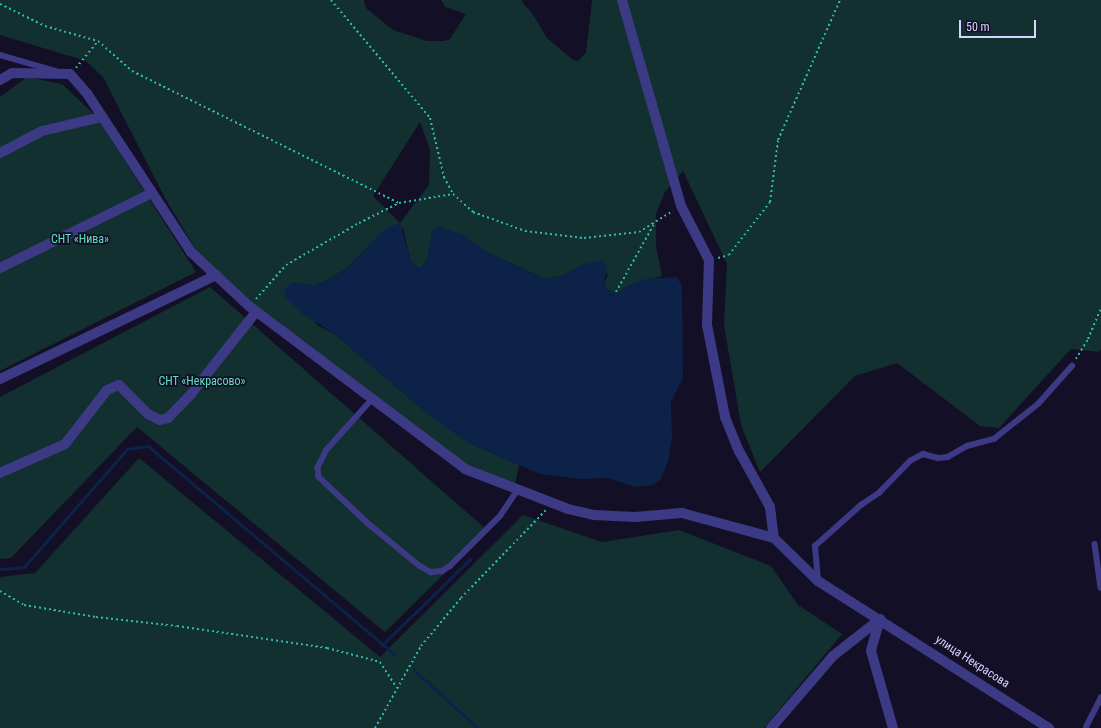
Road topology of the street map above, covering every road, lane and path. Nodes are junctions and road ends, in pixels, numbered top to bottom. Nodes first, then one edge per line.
1 (331, 0) edge
2 (622, 0) edge
3 (840, 0) edge
4 (0, 4) edge
5 (98, 41) junction
6 (0, 55) edge
7 (70, 74) junction
8 (0, 80) edge
9 (102, 116) junction
10 (0, 153) edge
11 (152, 193) junction
12 (453, 194) junction
13 (399, 203) junction
14 (681, 206) junction
15 (654, 223) junction
16 (709, 260) junction
17 (0, 268) edge
18 (216, 275) junction
19 (616, 292) dead end
20 (252, 309) junction
21 (1101, 309) edge
22 (1072, 366) joint
23 (0, 379) edge
24 (372, 400) junction
25 (0, 474) edge
26 (518, 489) junction
27 (552, 502) junction
28 (774, 538) junction
29 (1095, 544) dead end
30 (818, 581) junction
31 (1101, 588) edge
32 (0, 590) edge
33 (880, 619) junction
34 (397, 688) junction
35 (1101, 698) edge
36 (375, 728) edge
37 (771, 728) edge
38 (893, 728) edge
39 (1049, 728) edge
40 (1086, 728) edge

1 - 12 path
2 - 14 street
3 - 16 path
4 - 5 path
5 - 7 path
5 - 13 path
6 - 7 lane
7 - 8 street
7 - 9 street
9 - 10 street
9 - 11 street
11 - 17 street
11 - 18 street
12 - 13 path
12 - 15 path
13 - 20 path
14 - 15 path
14 - 16 street
15 - 19 path
16 - 28 street
18 - 20 street
18 - 23 street
20 - 24 street
20 - 25 street
21 - 22 path
22 - 30 lane
24 - 26 street
24 - 26 lane
26 - 27 street
27 - 28 street
27 - 34 path
28 - 30 street, улица Некрасова
29 - 31 lane
30 - 33 street, улица Некрасова
32 - 34 path
33 - 37 street
33 - 38 street
33 - 39 street, улица Некрасова
34 - 36 path
35 - 40 lane

